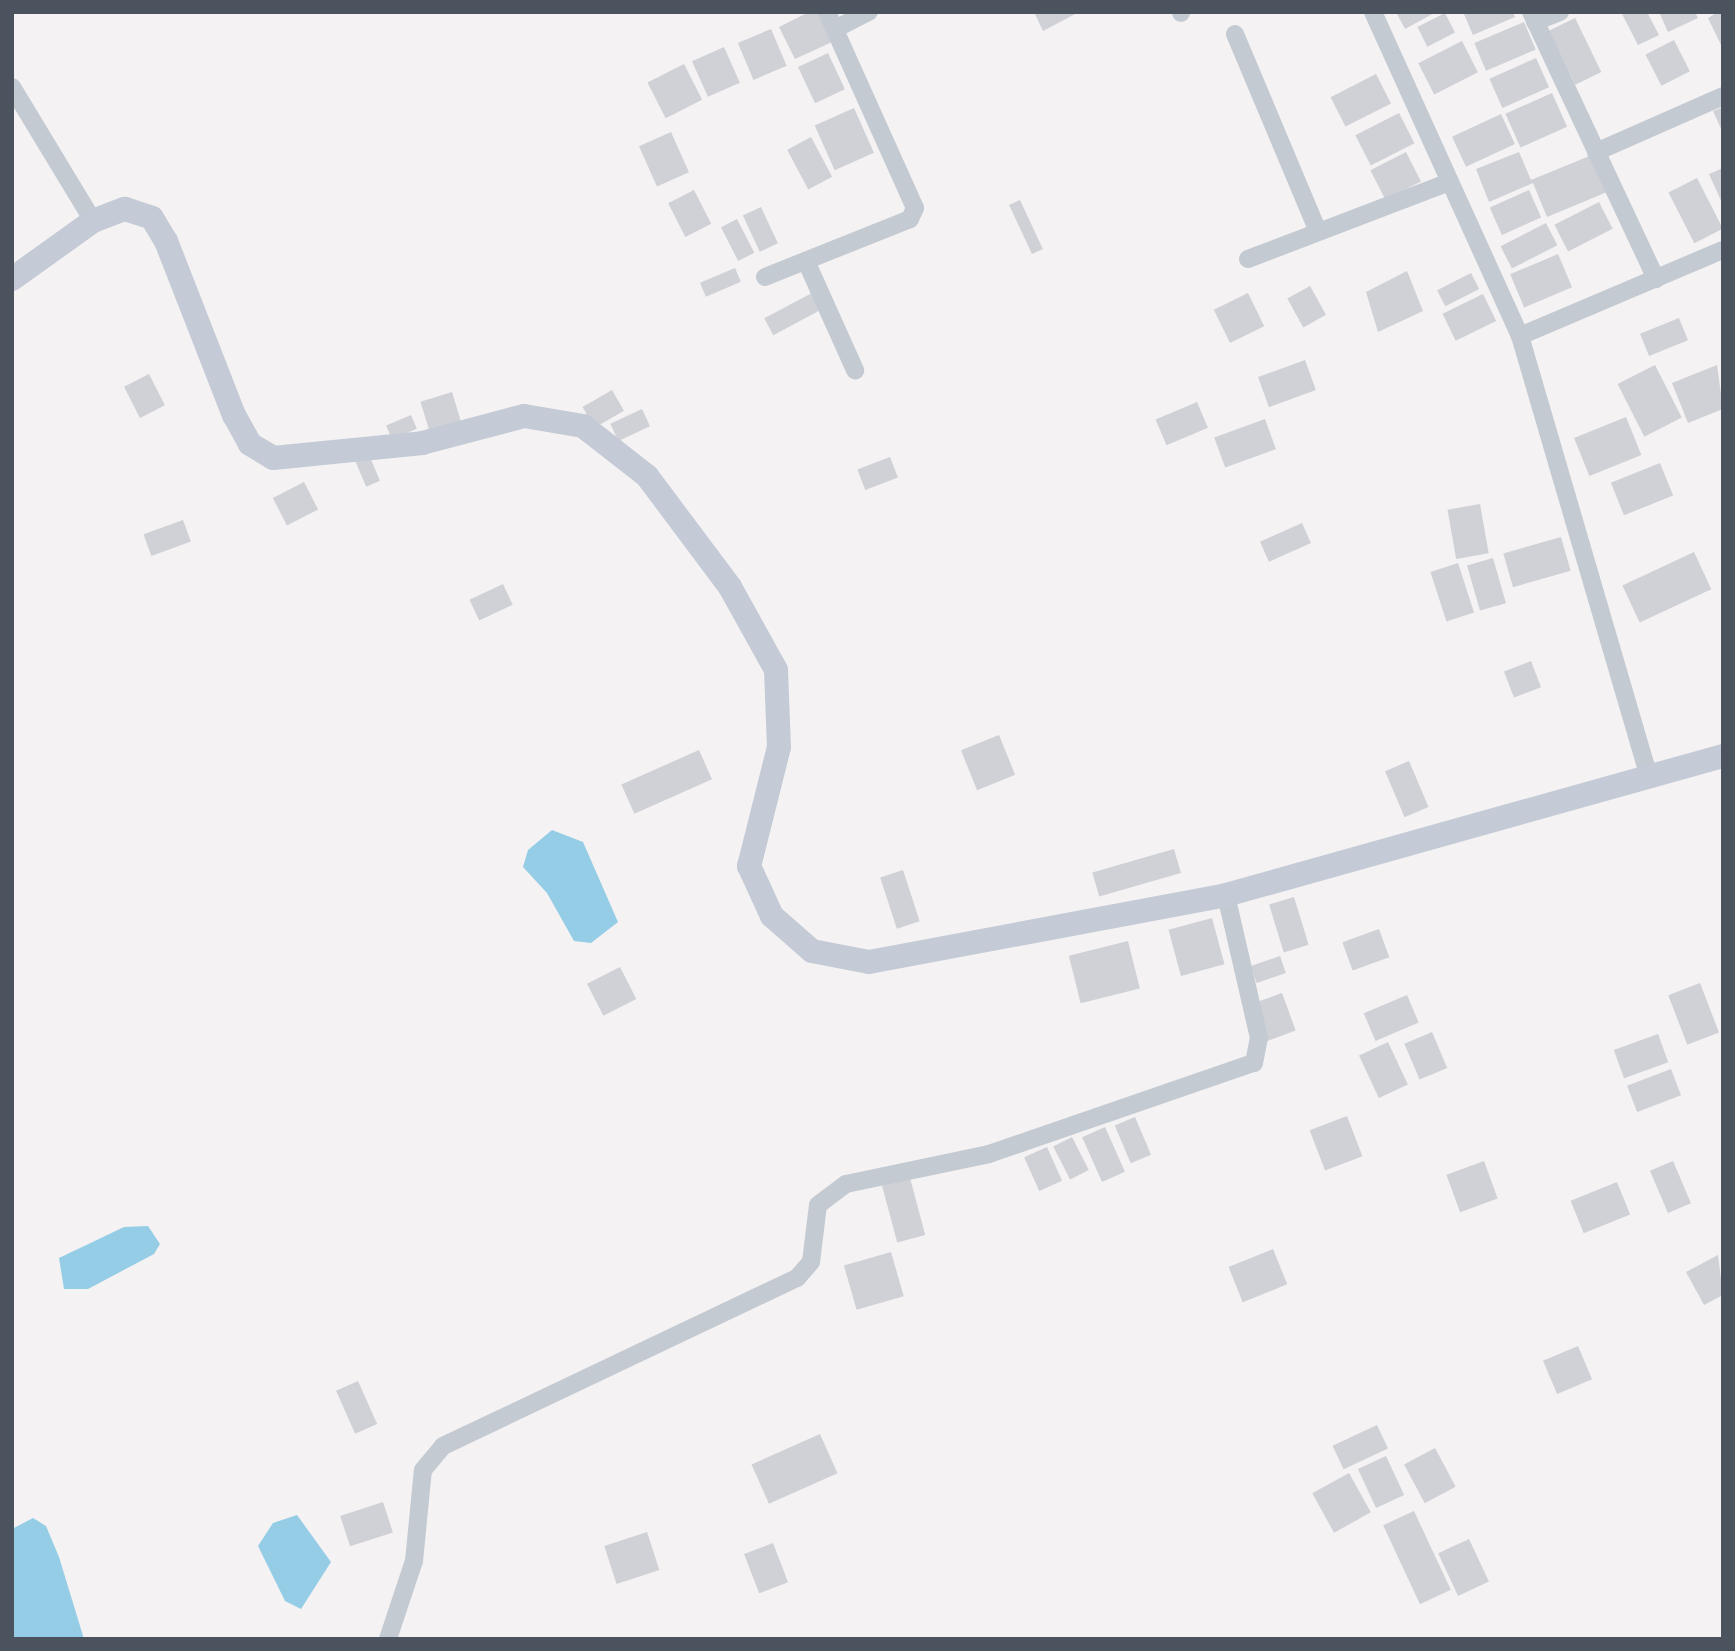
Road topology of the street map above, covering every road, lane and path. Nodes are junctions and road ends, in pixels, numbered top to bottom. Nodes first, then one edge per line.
1 (827, 12) edge
2 (869, 12) edge
3 (1373, 12) edge
4 (1560, 12) edge
5 (1533, 17) edge
6 (835, 29) junction
7 (1235, 34) dead end
8 (12, 87) edge
9 (1723, 96) edge
10 (1596, 152) junction
11 (1450, 182) junction
12 (93, 221) junction
13 (1317, 229) junction
14 (1723, 250) edge
15 (1248, 259) dead end
16 (806, 261) junction
17 (765, 277) dead end
18 (12, 279) edge
19 (1656, 279) junction
20 (1520, 336) junction
21 (855, 370) dead end
22 (1723, 756) edge
23 (1648, 774) junction
24 (1226, 895) junction
25 (388, 1639) edge

1 - 6 street
2 - 6 street
3 - 11 street
4 - 5 street
5 - 10 street
6 - 16 street
7 - 13 street
8 - 12 street
9 - 10 street
10 - 19 street
11 - 13 street
11 - 20 street
12 - 18 main road
12 - 24 main road
13 - 15 street
14 - 19 street
16 - 17 street
16 - 21 street
19 - 20 street
20 - 23 street
22 - 23 main road
23 - 24 main road
24 - 25 street

